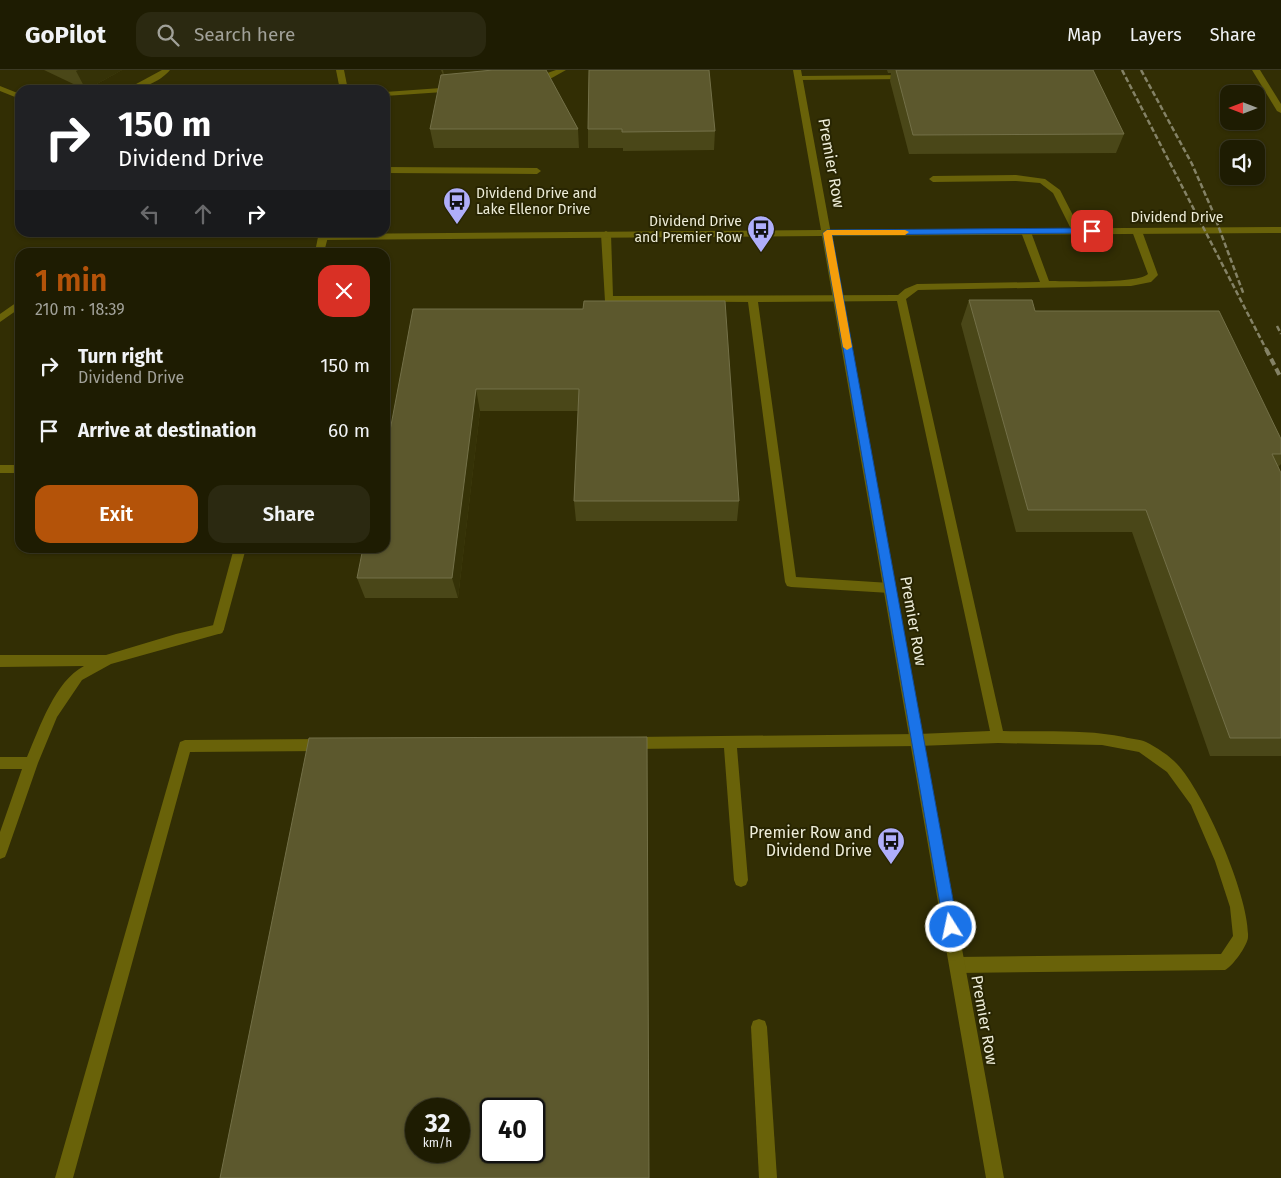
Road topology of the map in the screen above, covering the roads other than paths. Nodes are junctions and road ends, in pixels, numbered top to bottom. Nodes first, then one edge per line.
1 (166, 70) edge
2 (340, 70) edge
3 (562, 70) edge
4 (1256, 70) edge
5 (798, 74) edge
6 (915, 77) edge
7 (528, 80) edge
8 (138, 85) edge
9 (343, 85) edge
10 (0, 88) edge
11 (462, 89) edge
12 (390, 94) edge
13 (15, 96) edge
14 (1281, 111) edge
15 (390, 170) edge
16 (536, 172) dead end
17 (933, 179) dead end
18 (1281, 230) edge
19 (1076, 231) junction
20 (1138, 231) junction
21 (1026, 232) junction
22 (827, 233) junction
23 (606, 234) junction
24 (390, 235) edge
25 (1046, 285) junction
26 (901, 298) junction
27 (753, 300) junction
28 (839, 300) junction
29 (15, 307) edge
30 (0, 319) edge
31 (0, 469) edge
32 (15, 469) edge
33 (239, 553) edge
34 (890, 588) junction
35 (107, 660) junction
36 (0, 661) edge
37 (998, 737) junction
38 (918, 740) junction
39 (730, 742) junction
40 (621, 743) edge
41 (334, 745) edge
42 (31, 763) junction
43 (0, 764) edge
44 (0, 852) edge
45 (741, 880) dead end
46 (957, 965) junction
47 (759, 1027) dead end
48 (64, 1178) edge
49 (768, 1178) edge
50 (996, 1178) edge

1 - 8 street
2 - 9 street
3 - 7 street
4 - 14 street
5 - 6 street
5 - 22 street, Premier Row
10 - 13 street
11 - 12 street
15 - 16 street
17 - 19 street
18 - 20 street, Dividend Drive
19 - 20 street, Dividend Drive
19 - 21 street, Dividend Drive
20 - 25 street
21 - 22 street, Dividend Drive
21 - 25 street
22 - 23 street, Dividend Drive
22 - 28 street, Premier Row
23 - 24 street, Dividend Drive
23 - 27 street
25 - 26 street
26 - 28 street
26 - 37 street
27 - 28 street
27 - 34 street
28 - 34 street, Premier Row
29 - 30 street
31 - 32 street
33 - 35 street
34 - 38 street, Premier Row
35 - 36 street
35 - 42 street
37 - 38 street
37 - 46 street
38 - 39 street
38 - 46 street, Premier Row
39 - 40 street
39 - 45 street
41 - 48 street
42 - 43 street
42 - 44 street
46 - 50 street, Premier Row
47 - 49 street

